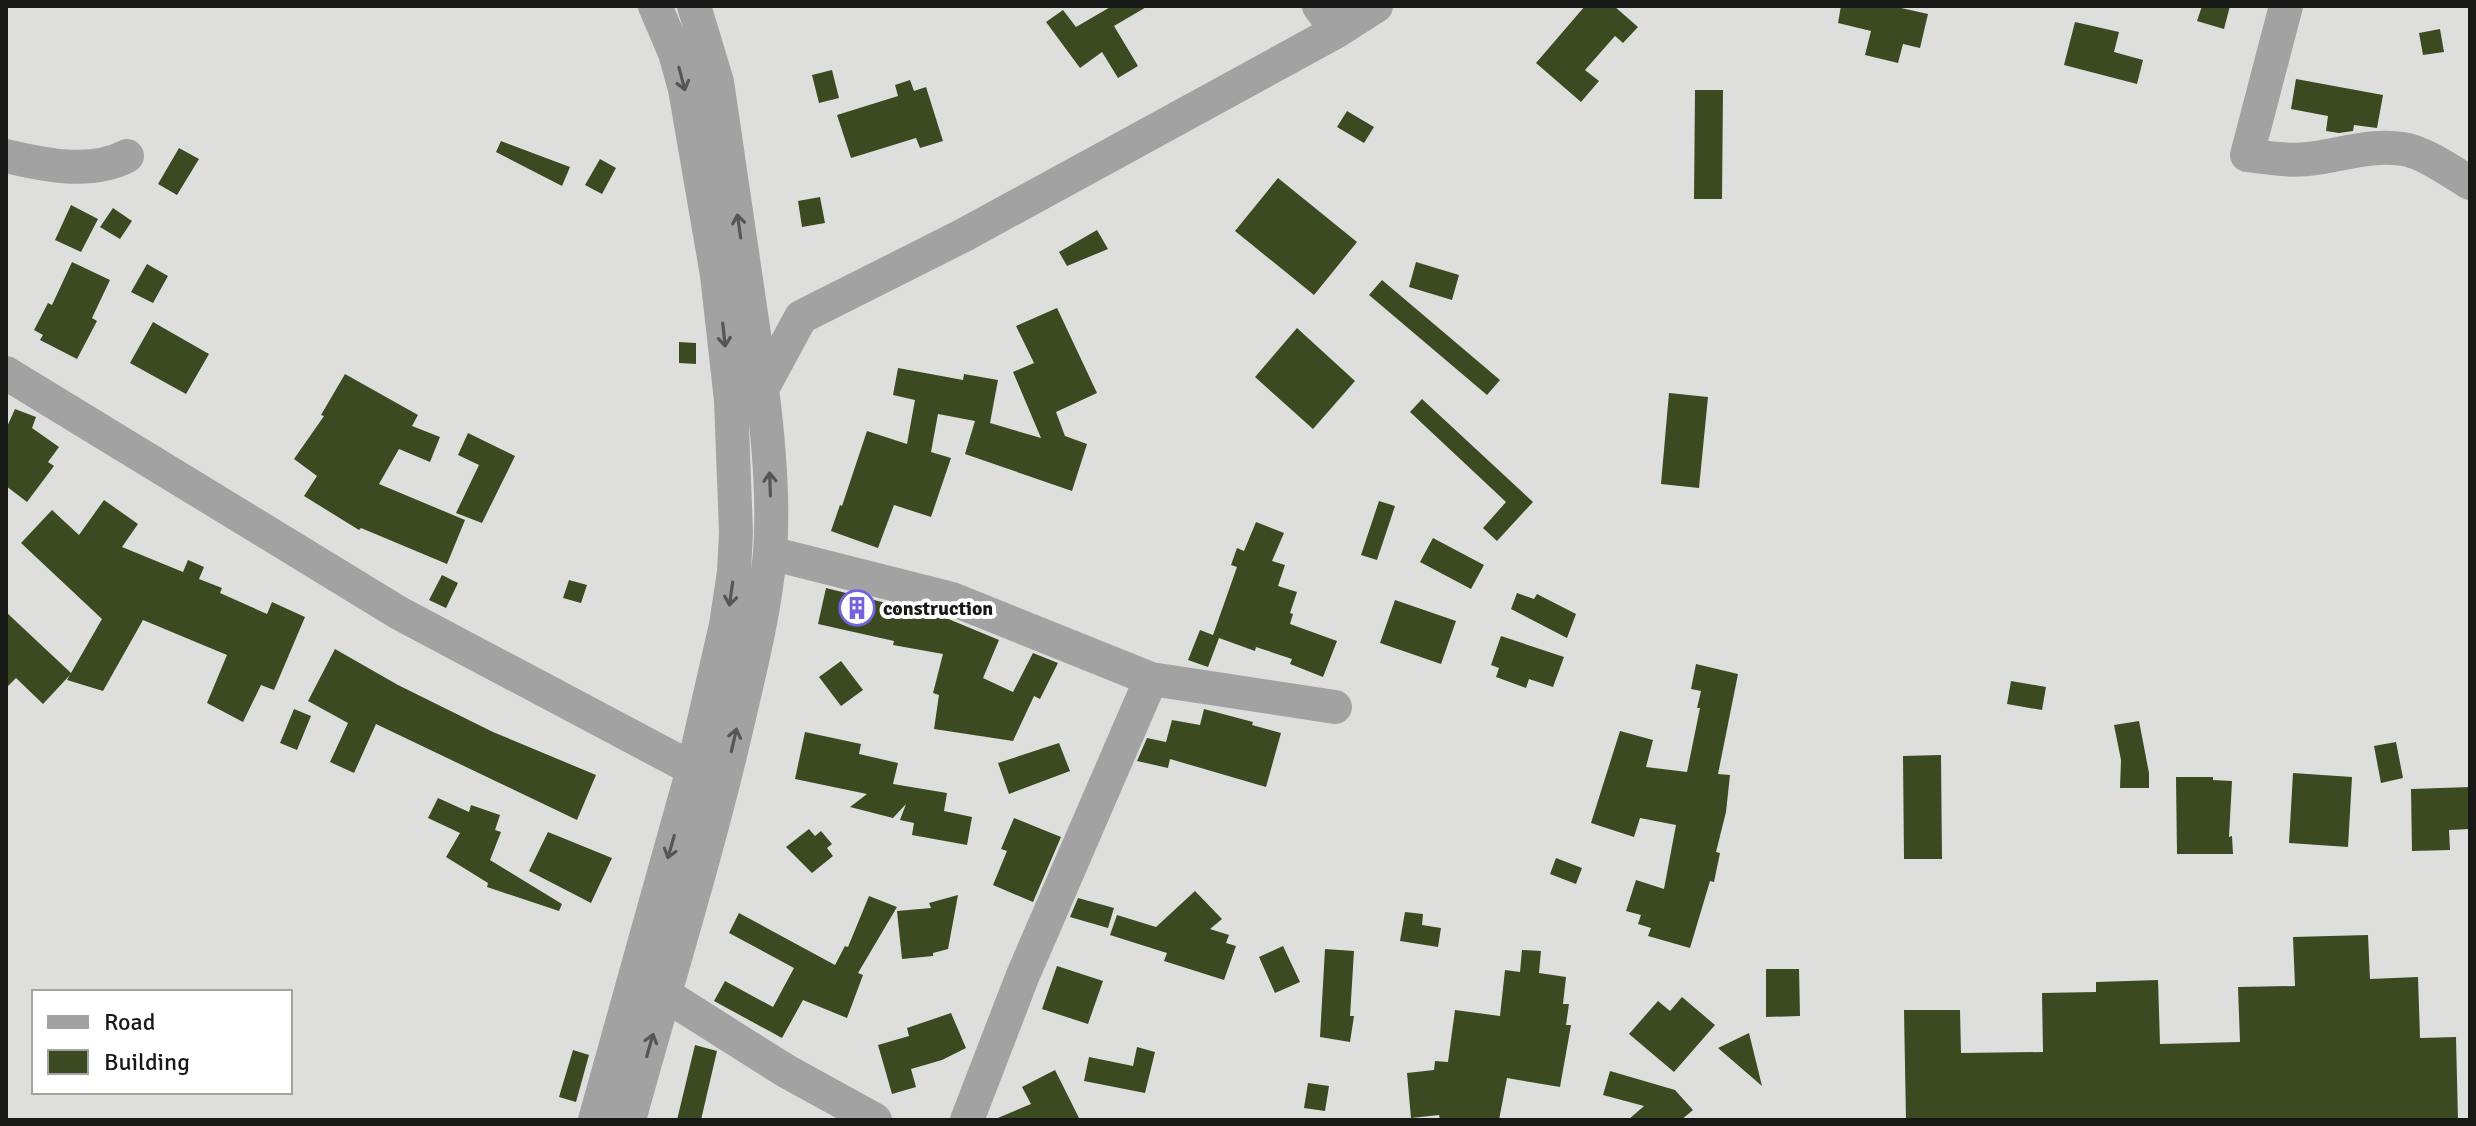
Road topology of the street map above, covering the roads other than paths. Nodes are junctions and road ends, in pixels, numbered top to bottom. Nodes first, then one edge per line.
1 (655, 6) edge
2 (694, 6) edge
3 (1376, 6) edge
4 (2286, 6) edge
5 (1328, 19) edge
6 (6, 156) edge
7 (127, 156) dead end
8 (2470, 183) edge
9 (748, 291) junction
10 (801, 317) junction
11 (6, 373) edge
12 (762, 389) junction
13 (770, 553) junction
14 (1151, 679) junction
15 (1335, 707) dead end
16 (709, 775) junction
17 (664, 994) junction
18 (595, 1120) edge
19 (629, 1120) edge
20 (875, 1120) edge
21 (967, 1120) edge

1 -> 16 street
9 -> 2 street
3 - 5 street
4 - 8 street
5 - 10 street
6 - 7 street
9 - 10 street
9 - 12 street
10 - 12 street
11 - 16 street
13 -> 12 street
13 - 14 street
16 -> 13 street
14 - 15 street
14 - 21 street
16 - 17 street
16 -> 18 street
19 -> 17 street
17 - 20 street

